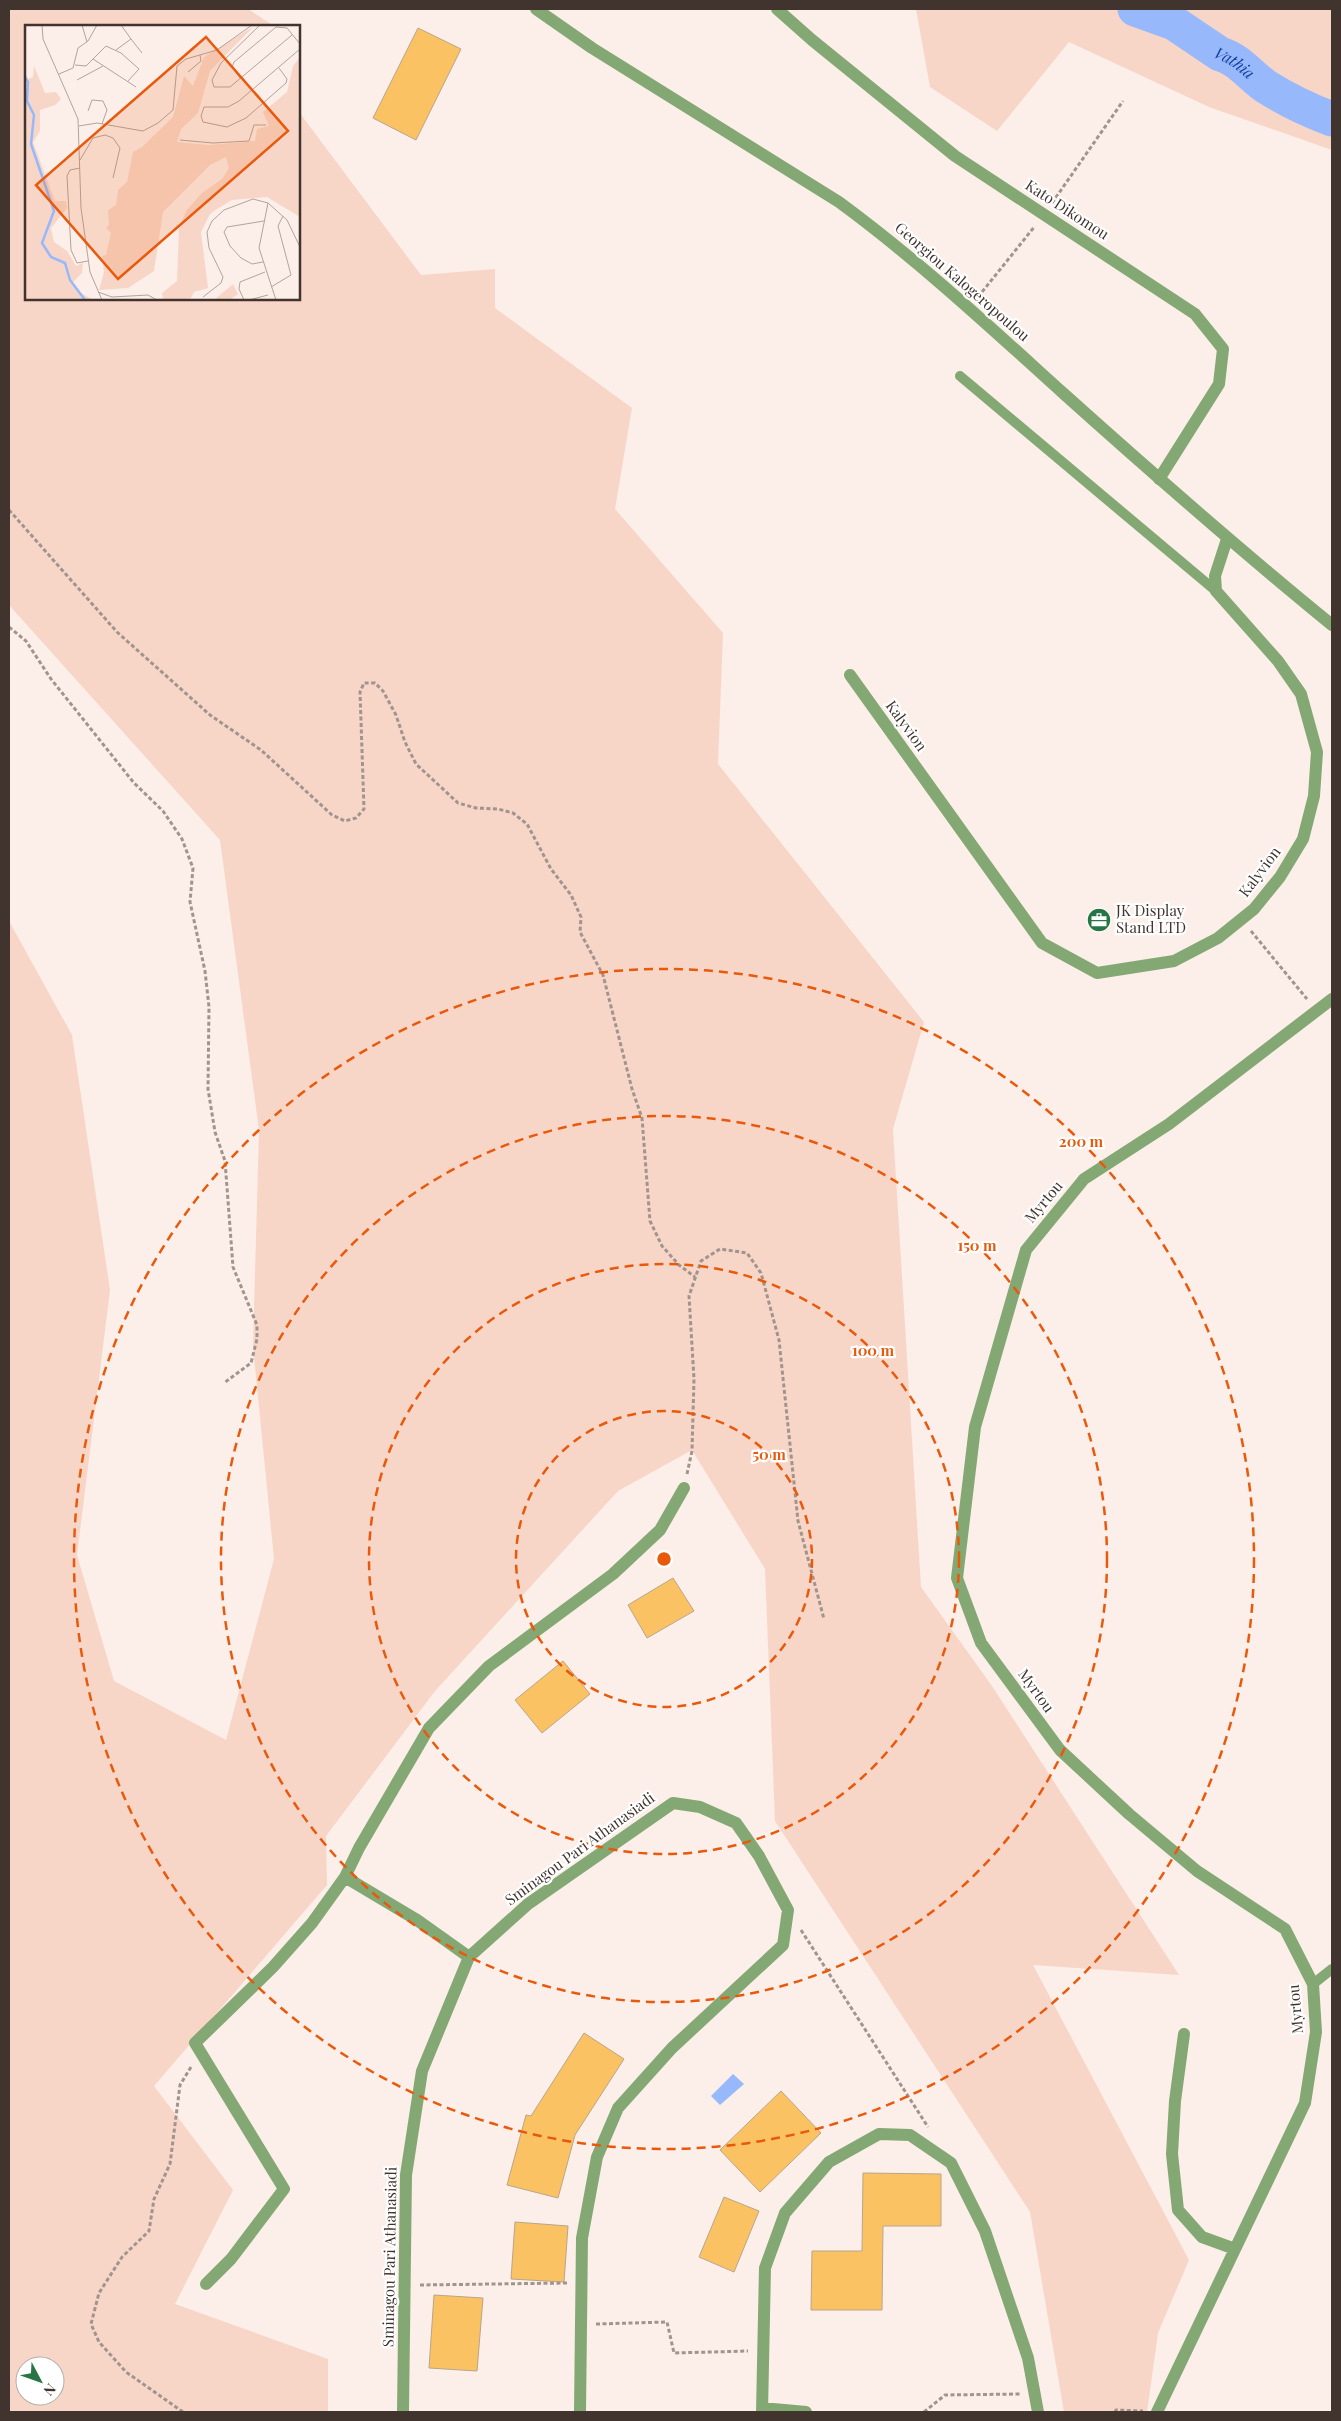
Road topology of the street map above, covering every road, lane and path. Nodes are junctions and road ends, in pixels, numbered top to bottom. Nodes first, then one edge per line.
1 (536, 9) edge
2 (777, 9) edge
3 (960, 376) dead end
4 (1160, 479) junction
5 (9, 510) edge
6 (1227, 538) junction
7 (1216, 591) junction
8 (1332, 625) edge
9 (9, 627) edge
10 (850, 675) dead end
11 (1241, 919) junction
12 (1302, 992) dead end
13 (1332, 999) edge
14 (695, 1277) junction
15 (224, 1383) dead end
16 (684, 1488) joint
17 (824, 1618) dead end
18 (345, 1877) junction
19 (788, 1910) junction
20 (469, 1957) junction
21 (1332, 1969) edge
22 (1313, 1984) junction
23 (1184, 2034) dead end
24 (200, 2051) junction
25 (930, 2130) dead end
26 (1235, 2249) junction
27 (581, 2283) junction
28 (206, 2284) dead end
29 (405, 2285) junction
30 (581, 2325) junction
31 (763, 2350) junction
32 (1036, 2394) junction
33 (762, 2410) edge
34 (183, 2412) edge
35 (403, 2412) edge
36 (580, 2412) edge
37 (806, 2412) edge
38 (924, 2412) edge
39 (1038, 2412) edge
40 (1115, 2412) edge
41 (1157, 2412) edge

1 - 4 street, Georgiou Kalogeropoulou
2 - 4 street, Kato Dikomou
3 - 7 lane
4 - 6 street, Georgiou Kalogeropoulou
5 - 14 path
6 - 7 street
6 - 8 street, Georgiou Kalogeropoulou
7 - 11 street, Kalyvion
9 - 15 path
10 - 11 street, Kalyvion
11 - 12 path
13 - 22 street, Myrtou
14 - 16 path
14 - 17 path
16 - 18 street
18 - 20 street
18 - 24 street
19 - 20 street, Sminagou Pari Athanasiadi
19 - 25 path
19 - 27 street
20 - 29 street, Sminagou Pari Athanasiadi
21 - 22 lane
22 - 26 street, Myrtou
23 - 26 street
24 - 28 street
24 - 34 path
26 - 41 street, Myrtou
27 - 29 path
27 - 30 street
29 - 35 street, Sminagou Pari Athanasiadi
30 - 31 path
30 - 36 street
31 - 32 street
31 - 33 street
32 - 38 path
32 - 39 street
33 - 37 street
40 - 41 path

